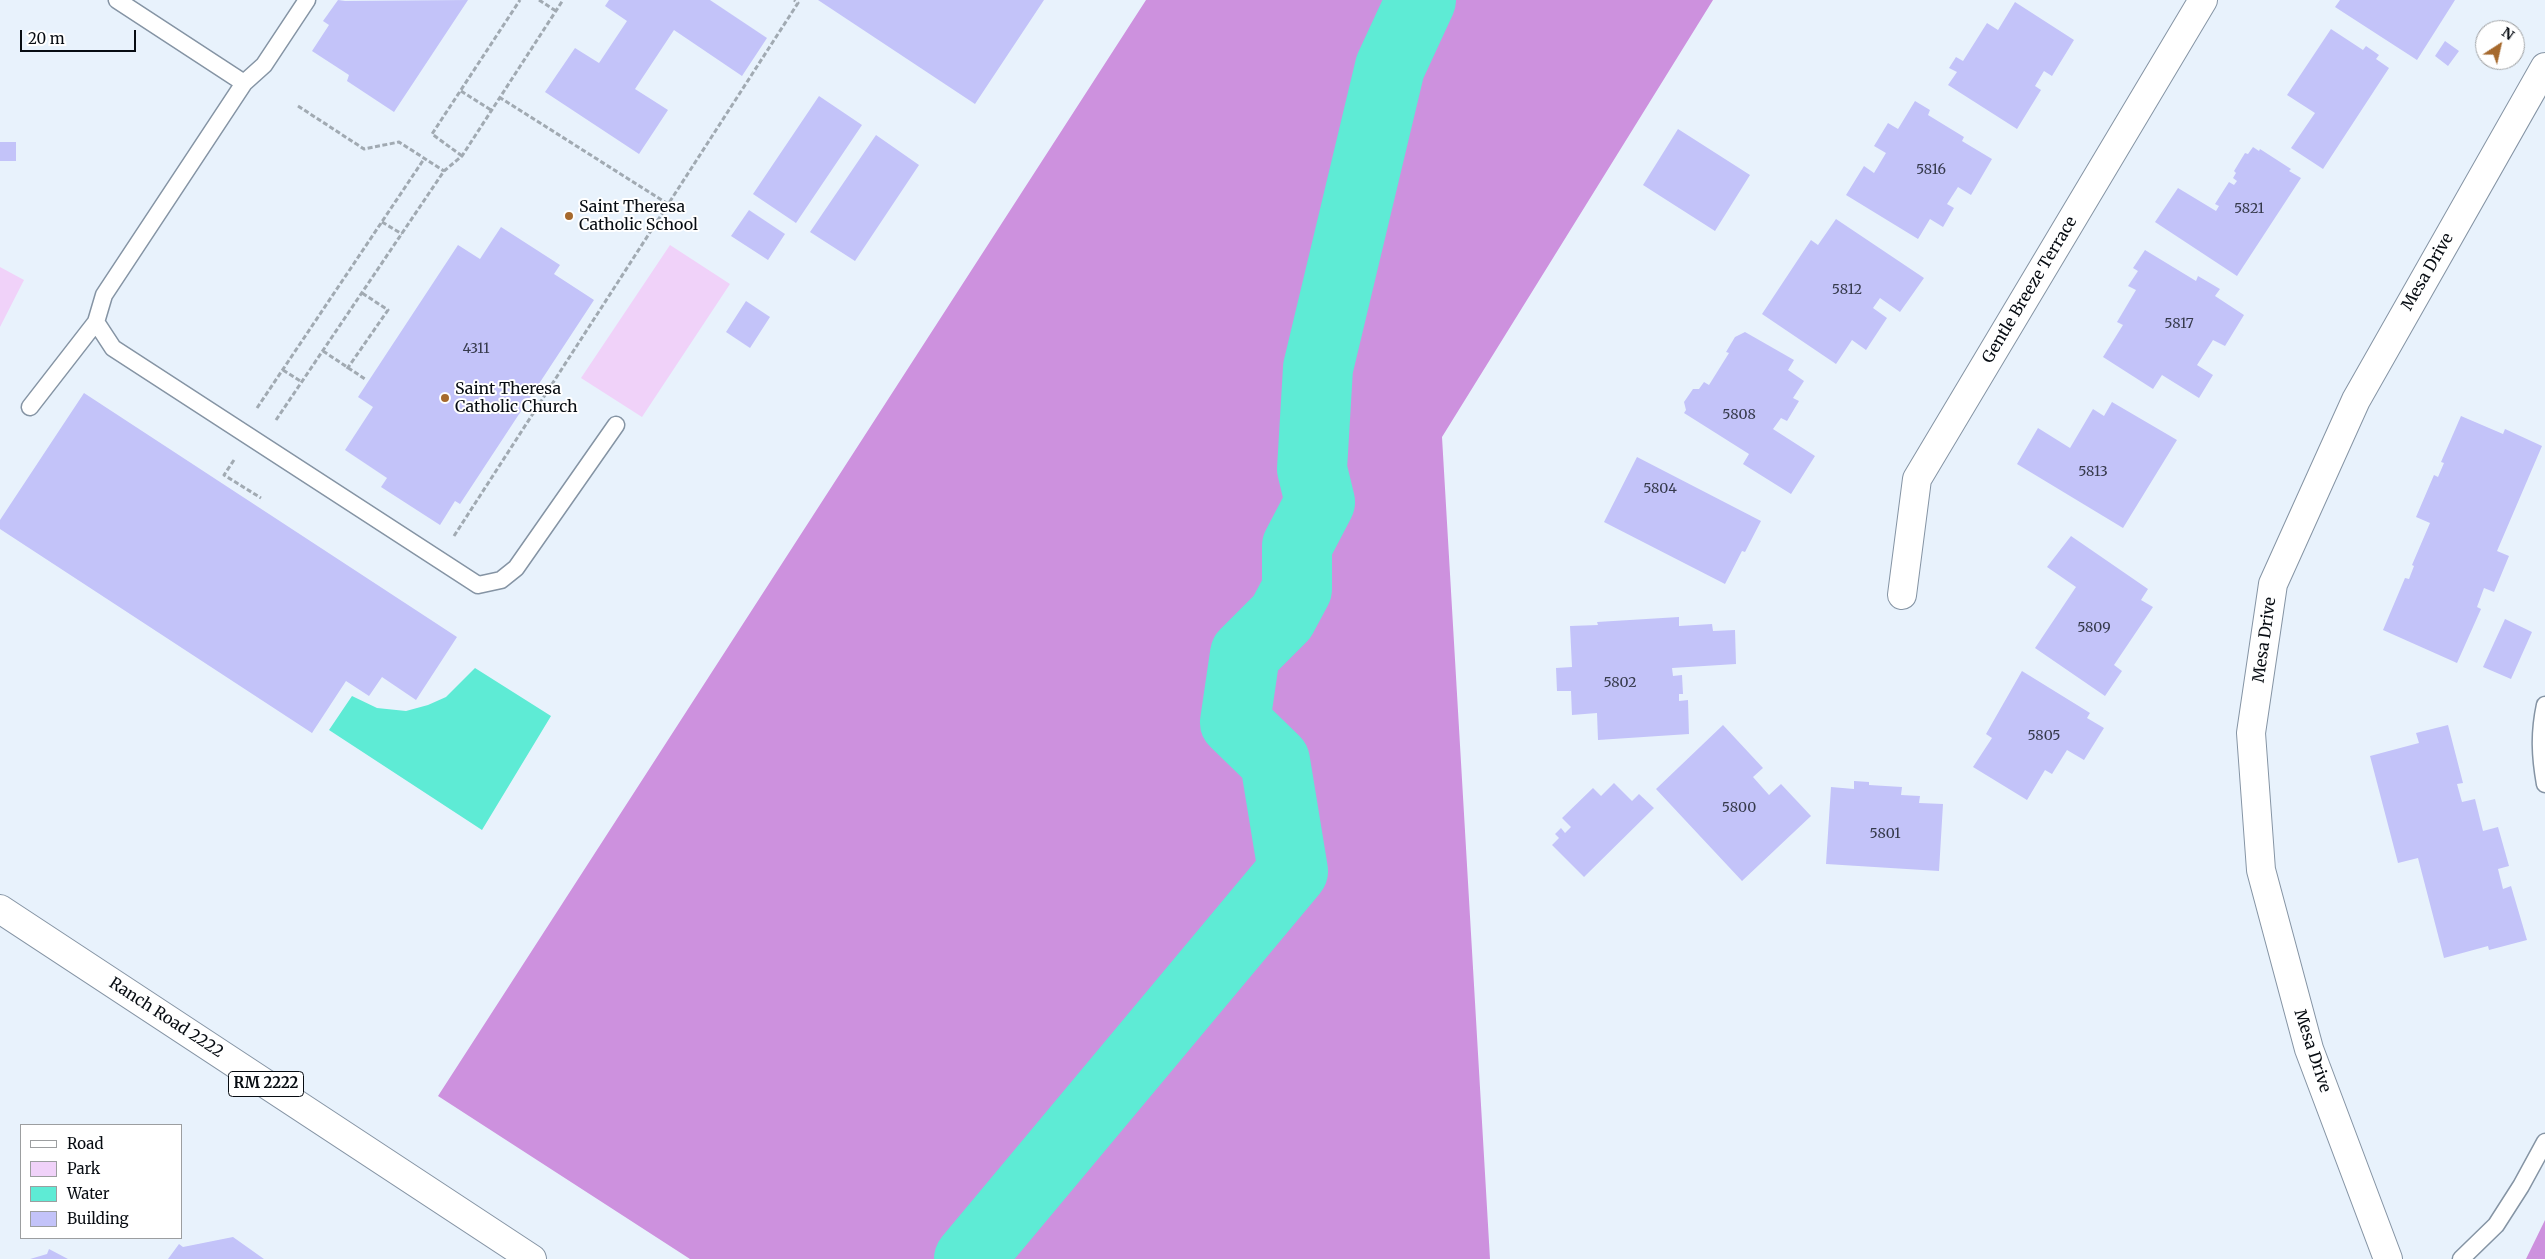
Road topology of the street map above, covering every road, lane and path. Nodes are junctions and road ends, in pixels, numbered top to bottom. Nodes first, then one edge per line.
1 (117, 0) edge
2 (307, 0) edge
3 (520, 0) edge
4 (540, 0) edge
5 (563, 0) edge
6 (794, 0) edge
7 (2204, 0) edge
8 (556, 11) junction
9 (2545, 67) edge
10 (244, 83) junction
11 (461, 90) junction
12 (499, 97) junction
13 (298, 106) dead end
14 (491, 110) junction
15 (462, 156) junction
16 (424, 159) junction
17 (444, 171) junction
18 (668, 204) junction
19 (382, 222) junction
20 (402, 234) junction
21 (362, 293) junction
22 (96, 322) junction
23 (323, 351) junction
24 (347, 369) junction
25 (283, 370) junction
26 (365, 379) dead end
27 (302, 382) junction
28 (30, 407) dead end
29 (616, 425) dead end
30 (251, 437) junction
31 (261, 498) dead end
32 (438, 559) junction
33 (1902, 595) dead end
34 (2545, 705) edge
35 (2545, 784) edge
36 (0, 909) edge
37 (2545, 1142) edge
38 (532, 1259) edge
39 (2388, 1259) edge
40 (2462, 1259) edge

1 - 10 lane
2 - 10 lane
3 - 11 path
4 - 8 path
5 - 8 path
6 - 18 path
7 - 33 street, Gentle Breeze Terrace
8 - 12 path
9 - 39 street, Mesa Drive
10 - 22 lane
11 - 14 path
11 - 15 path
12 - 14 path
12 - 18 path
13 - 16 path
14 - 15 path
15 - 17 path
16 - 17 path
16 - 19 path
17 - 20 path
18 - 32 path
19 - 20 path
19 - 25 path
20 - 21 path
21 - 23 path
21 - 24 path
22 - 28 lane
22 - 30 lane
23 - 24 path
23 - 27 path
24 - 26 path
25 - 27 path
25 - 30 path
27 - 30 path
29 - 32 lane
30 - 31 path
30 - 32 lane
34 - 35 lane
36 - 38 street, Ranch Road 2222 / RM 2222
37 - 40 lane

